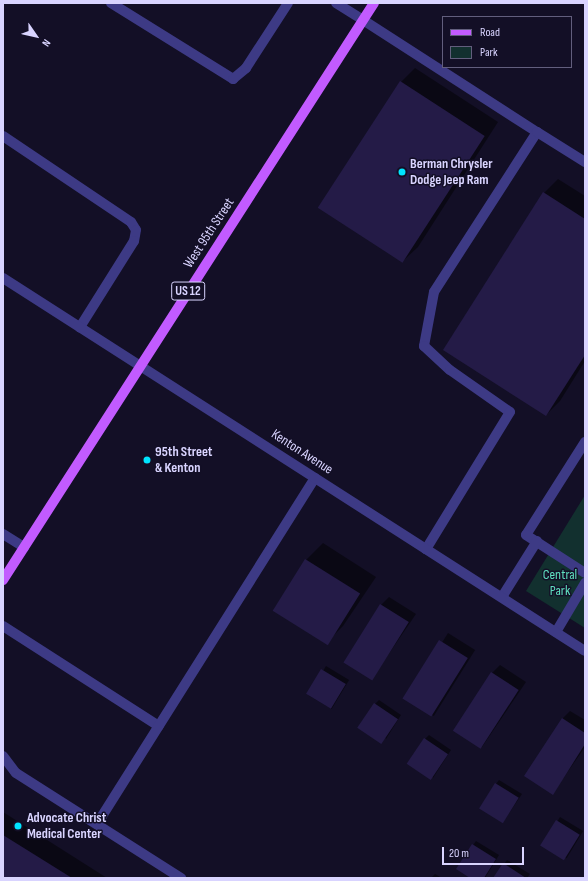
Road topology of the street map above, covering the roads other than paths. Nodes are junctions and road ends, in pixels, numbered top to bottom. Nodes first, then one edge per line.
1 (111, 3) edge
2 (288, 3) edge
3 (336, 3) edge
4 (374, 3) edge
5 (363, 20) junction
6 (537, 132) junction
7 (3, 136) edge
8 (584, 159) edge
9 (3, 278) edge
10 (80, 327) junction
11 (141, 365) junction
12 (585, 442) edge
13 (316, 478) junction
14 (3, 534) edge
15 (537, 541) junction
16 (24, 547) junction
17 (426, 549) junction
18 (585, 573) edge
19 (3, 580) edge
20 (585, 583) edge
21 (502, 597) junction
22 (3, 626) edge
23 (556, 632) junction
24 (585, 651) edge
25 (159, 726) junction
26 (3, 756) edge
27 (3, 771) edge
28 (16, 772) junction
29 (97, 824) junction
30 (181, 878) edge

1 - 2 street
3 - 5 street
4 - 5 main road, West 95th Street / US 12
5 - 6 street
5 - 11 main road, West 95th Street / US 12
6 - 8 street
6 - 17 street
7 - 10 street
9 - 10 street, Kenton Avenue
10 - 11 street, Kenton Avenue
11 - 13 street, Kenton Avenue
11 - 16 main road, West 95th Street / US 12
12 - 15 street
13 - 17 street, Kenton Avenue
13 - 25 street
14 - 16 street
15 - 18 street
15 - 21 street
16 - 19 main road, West 95th Street / US 12
17 - 21 street, Kenton Avenue
20 - 23 street
21 - 23 street, Kenton Avenue
22 - 25 street
23 - 24 street, Kenton Avenue
25 - 29 street
26 - 28 street
27 - 28 street
28 - 29 street
29 - 30 street

